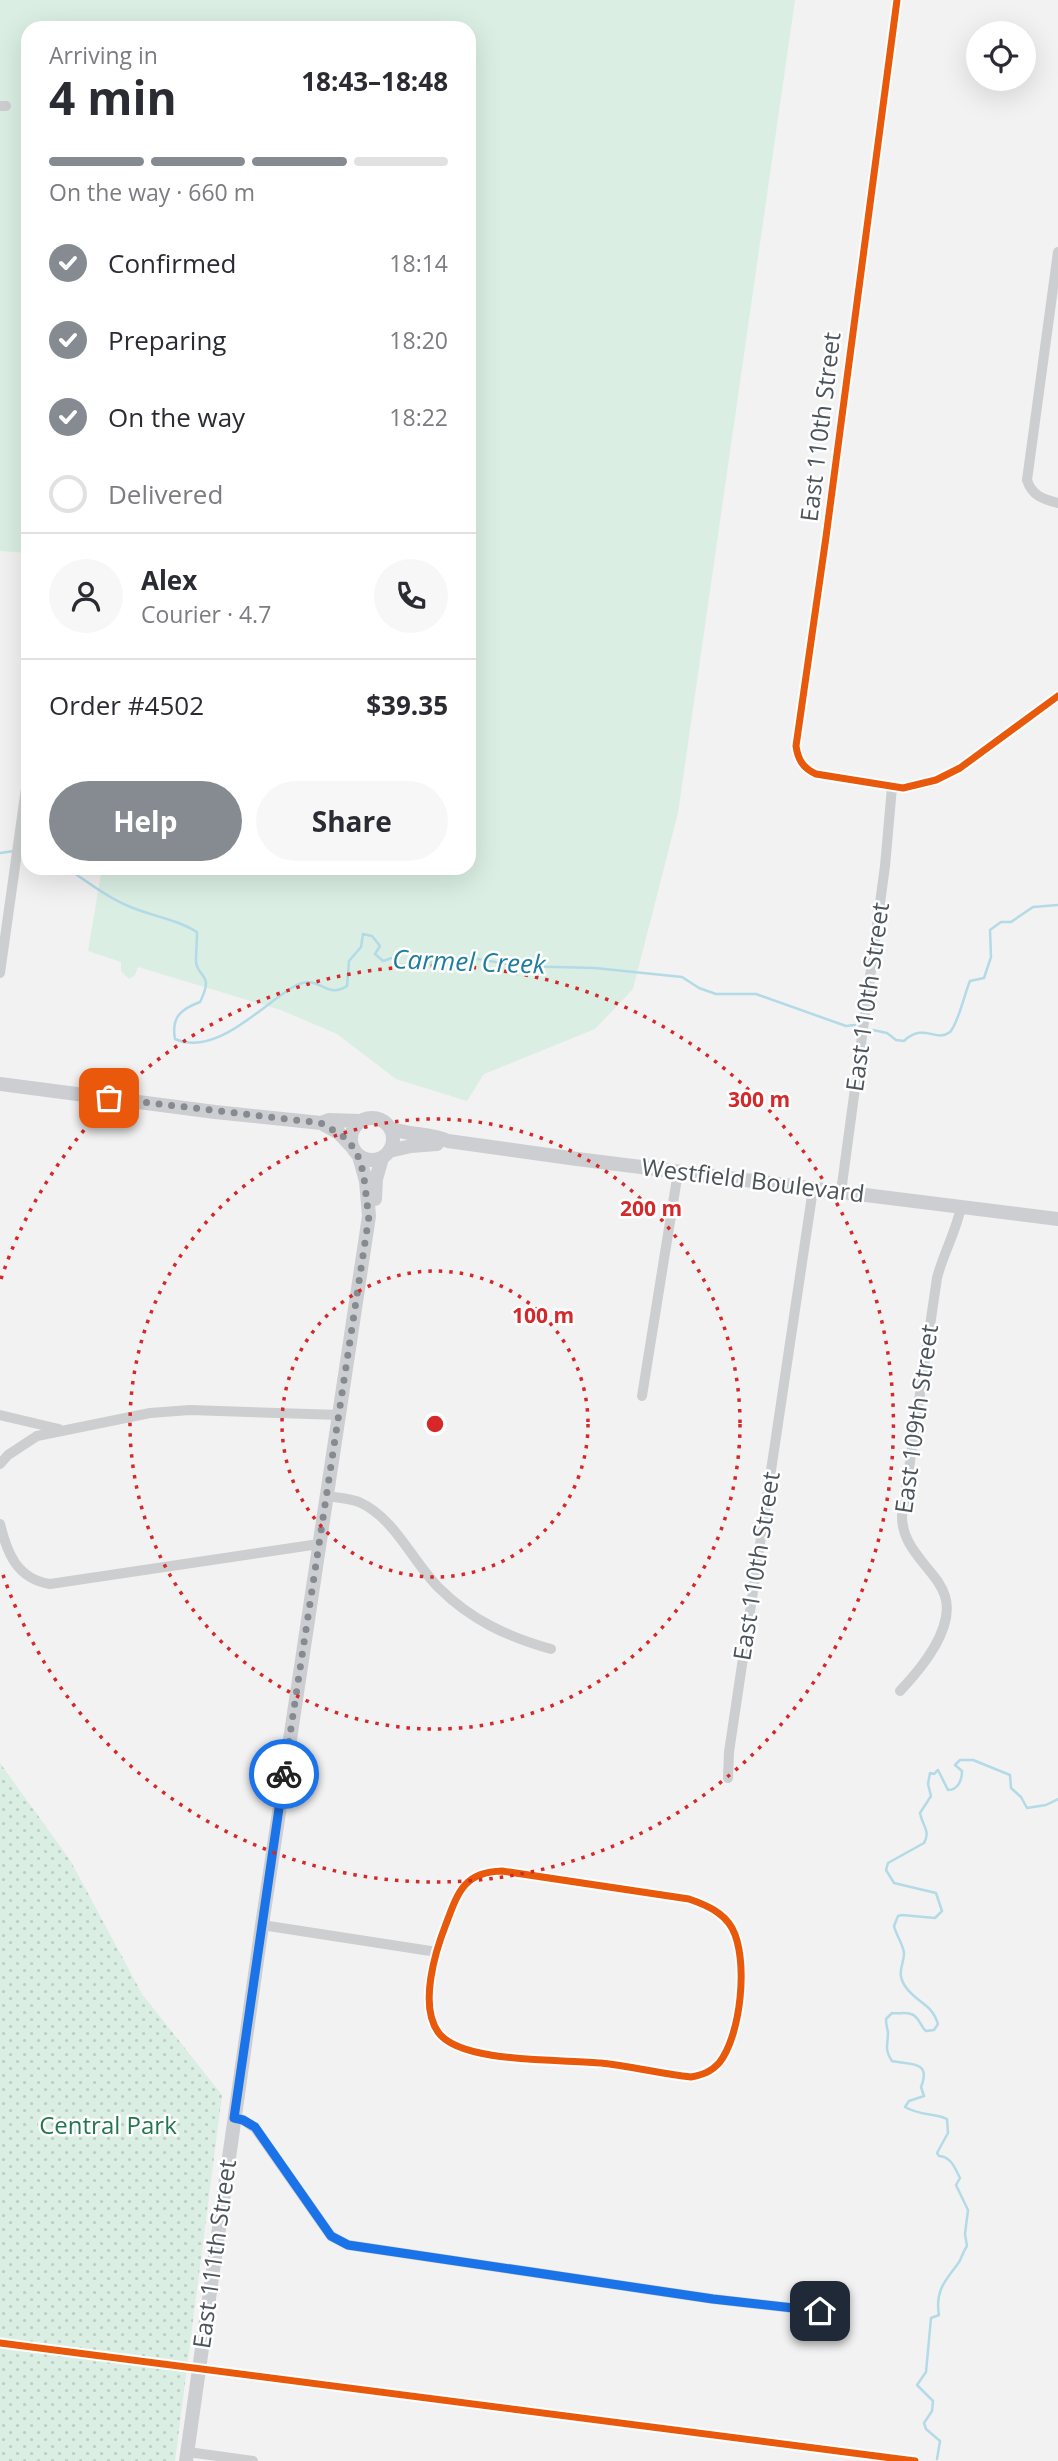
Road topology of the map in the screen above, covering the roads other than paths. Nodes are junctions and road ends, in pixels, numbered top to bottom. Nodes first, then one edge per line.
1 (897, 0) edge
2 (1058, 252) edge
3 (1058, 503) edge
4 (1058, 696) edge
5 (891, 787) junction
6 (21, 834) edge
7 (0, 973) edge
8 (0, 1084) edge
9 (361, 1121) junction
10 (321, 1123) junction
11 (390, 1128) junction
12 (449, 1141) junction
13 (356, 1152) junction
14 (386, 1154) junction
15 (678, 1172) junction
16 (813, 1189) junction
17 (841, 1192) junction
18 (961, 1207) junction
19 (369, 1216) junction
20 (1058, 1219) edge
21 (642, 1396) dead end
22 (0, 1415) edge
23 (340, 1415) junction
24 (63, 1430) junction
25 (0, 1464) edge
26 (327, 1496) junction
27 (0, 1524) edge
28 (320, 1545) junction
29 (551, 1648) dead end
30 (900, 1691) dead end
31 (728, 1778) dead end
32 (262, 1925) junction
33 (437, 1952) junction
34 (234, 2118) junction
35 (820, 2311) dead end
36 (187, 2457) edge
37 (253, 2461) edge

1 - 5 street, East 110th Street
2 - 3 street
4 - 5 street
5 - 17 street, East 110th Street
6 - 7 street
8 - 10 main road
9 - 10 main road
9 - 11 main road
9 - 13 main road
10 - 13 main road
11 - 12 main road, Westfield Boulevard
11 - 14 main road
12 - 14 main road, Westfield Boulevard
12 - 15 main road, Westfield Boulevard
13 - 14 main road
13 - 19 main road, East 111th Street
14 - 19 main road, East 111th Street
15 - 16 main road, Westfield Boulevard
15 - 21 street
16 - 17 main road, Westfield Boulevard
16 - 31 street, East 110th Street
17 - 18 main road, Westfield Boulevard
18 - 20 main road, Westfield Boulevard
18 - 30 street, East 109th Street
19 - 23 main road, East 111th Street
22 - 24 street
23 - 24 street
23 - 26 main road, East 111th Street
24 - 25 street
26 - 28 main road, East 111th Street
26 - 29 street
27 - 28 street
28 - 32 main road, East 111th Street
32 - 33 street
32 - 34 main road, East 111th Street
33 - 33 street
34 - 35 street
34 - 36 main road, East 111th Street
36 - 37 street

